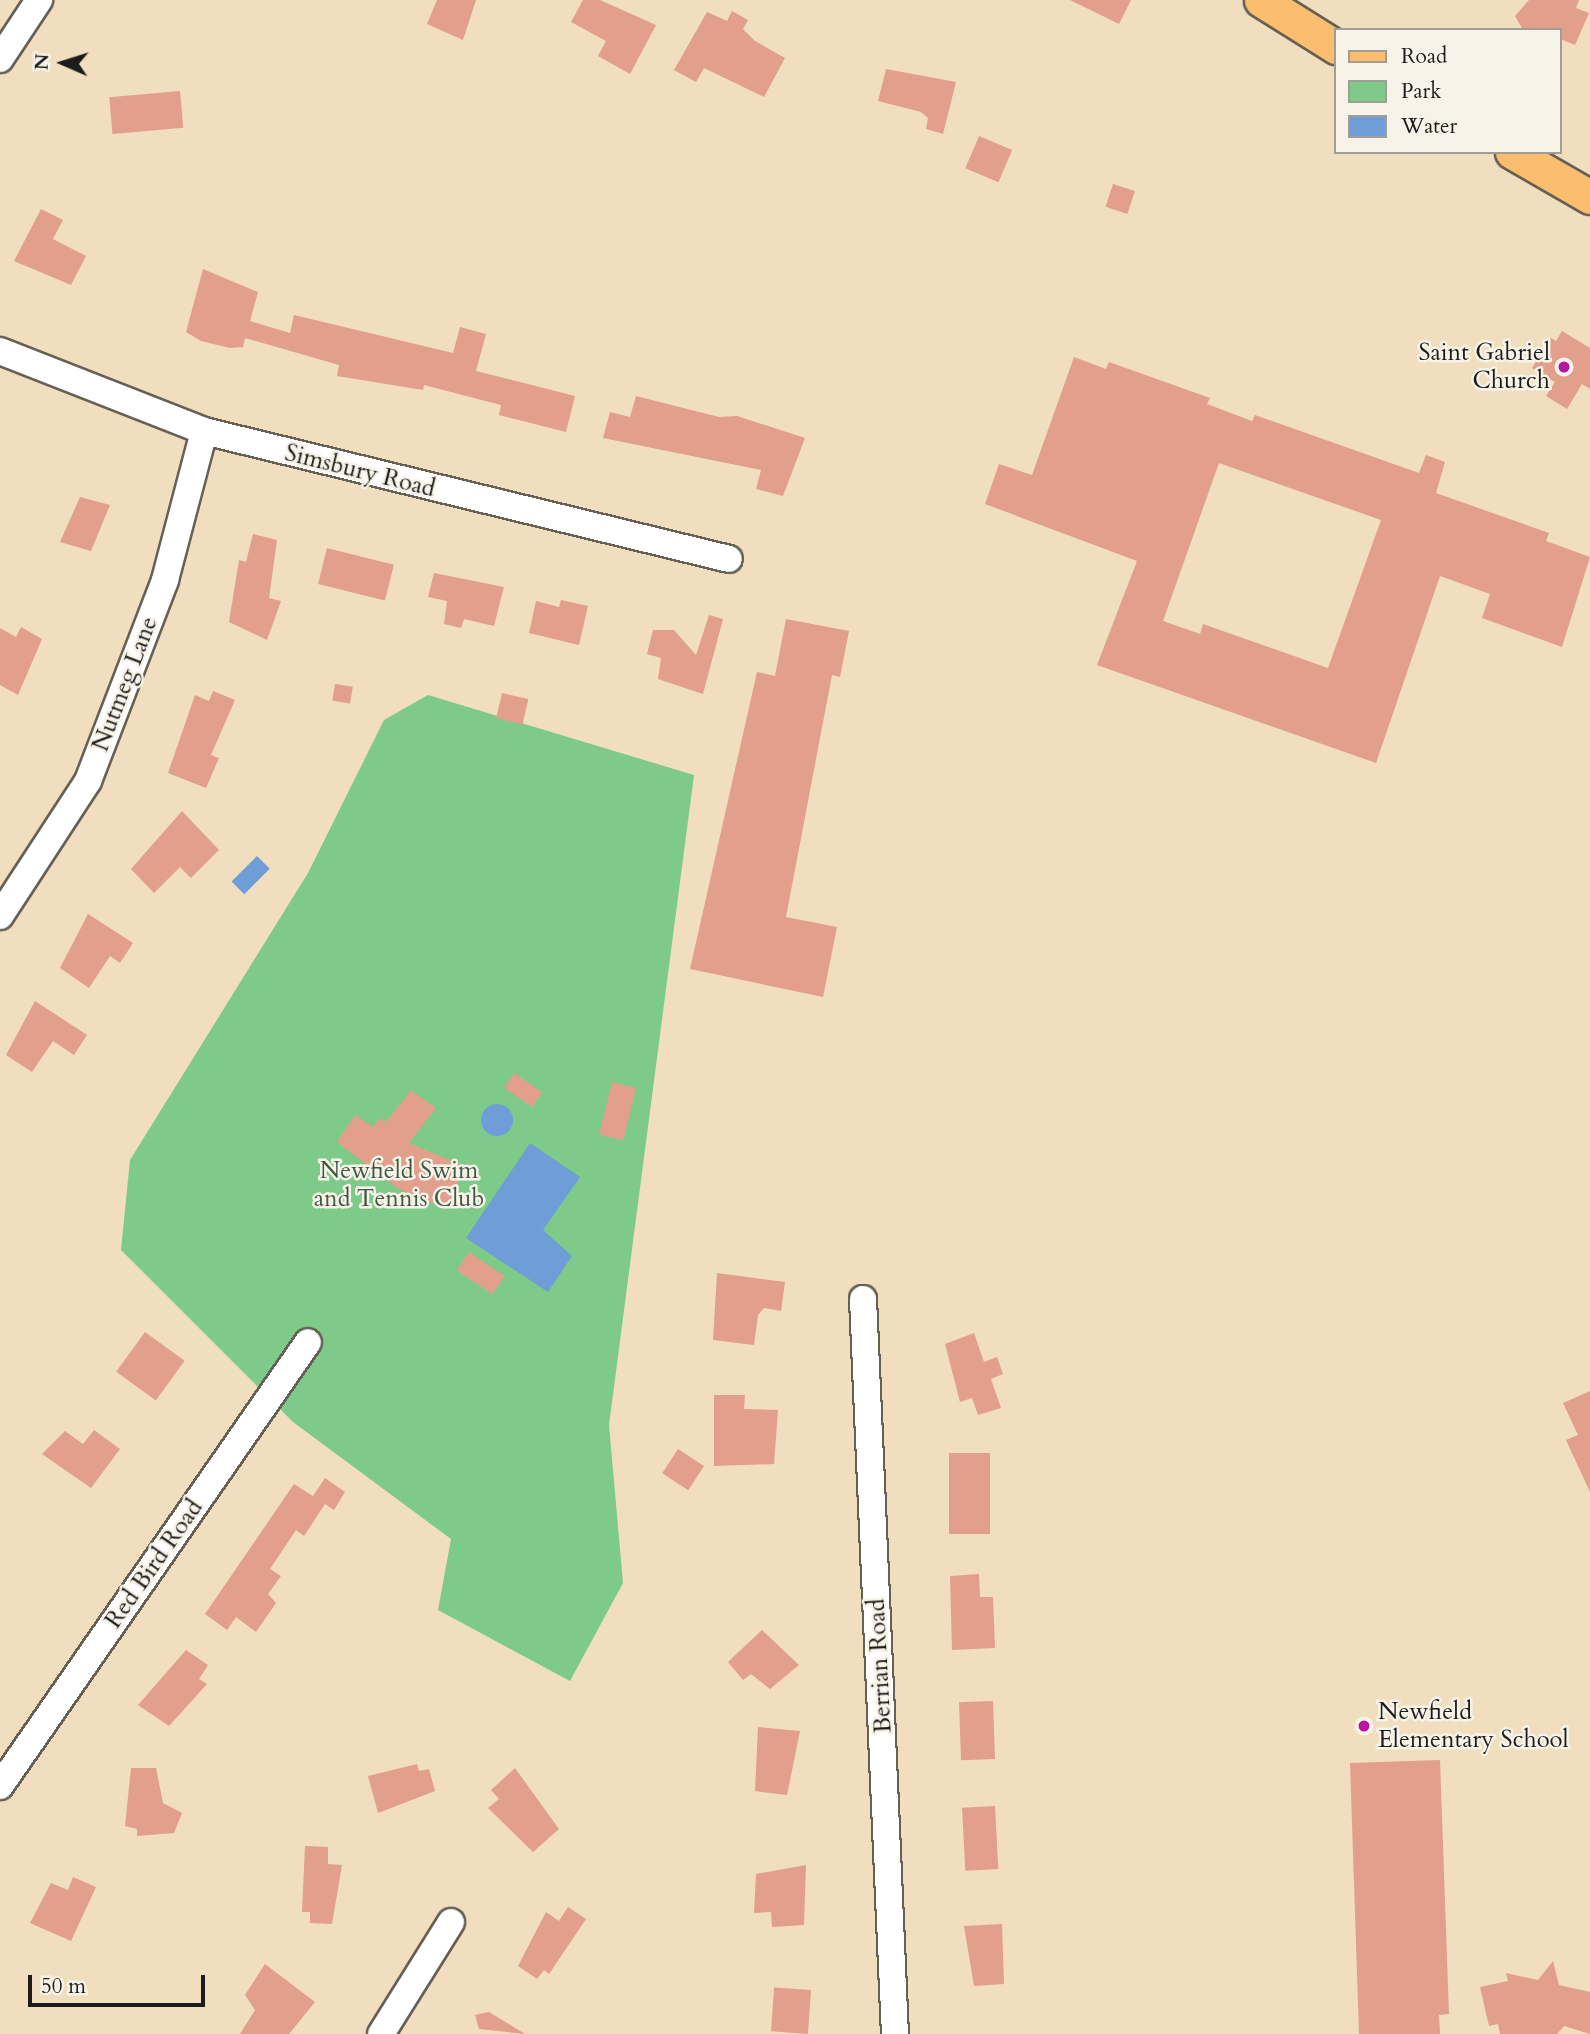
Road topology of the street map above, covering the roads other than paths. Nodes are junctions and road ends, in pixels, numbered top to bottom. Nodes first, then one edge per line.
1 (39, 0) edge
2 (1261, 0) edge
3 (1334, 46) edge
4 (0, 59) edge
5 (1515, 154) edge
6 (1590, 197) edge
7 (0, 351) edge
8 (204, 431) junction
9 (729, 559) dead end
10 (0, 916) edge
11 (863, 1299) dead end
12 (308, 1342) dead end
13 (0, 1786) edge
14 (451, 1922) dead end
15 (381, 2034) edge
16 (895, 2034) edge

1 - 4 street
2 - 3 main road
5 - 6 main road
7 - 8 street, Simsbury Road
8 - 9 street, Simsbury Road
8 - 10 street, Nutmeg Lane
11 - 16 street, Berrian Road
12 - 13 street, Red Bird Road
14 - 15 street

